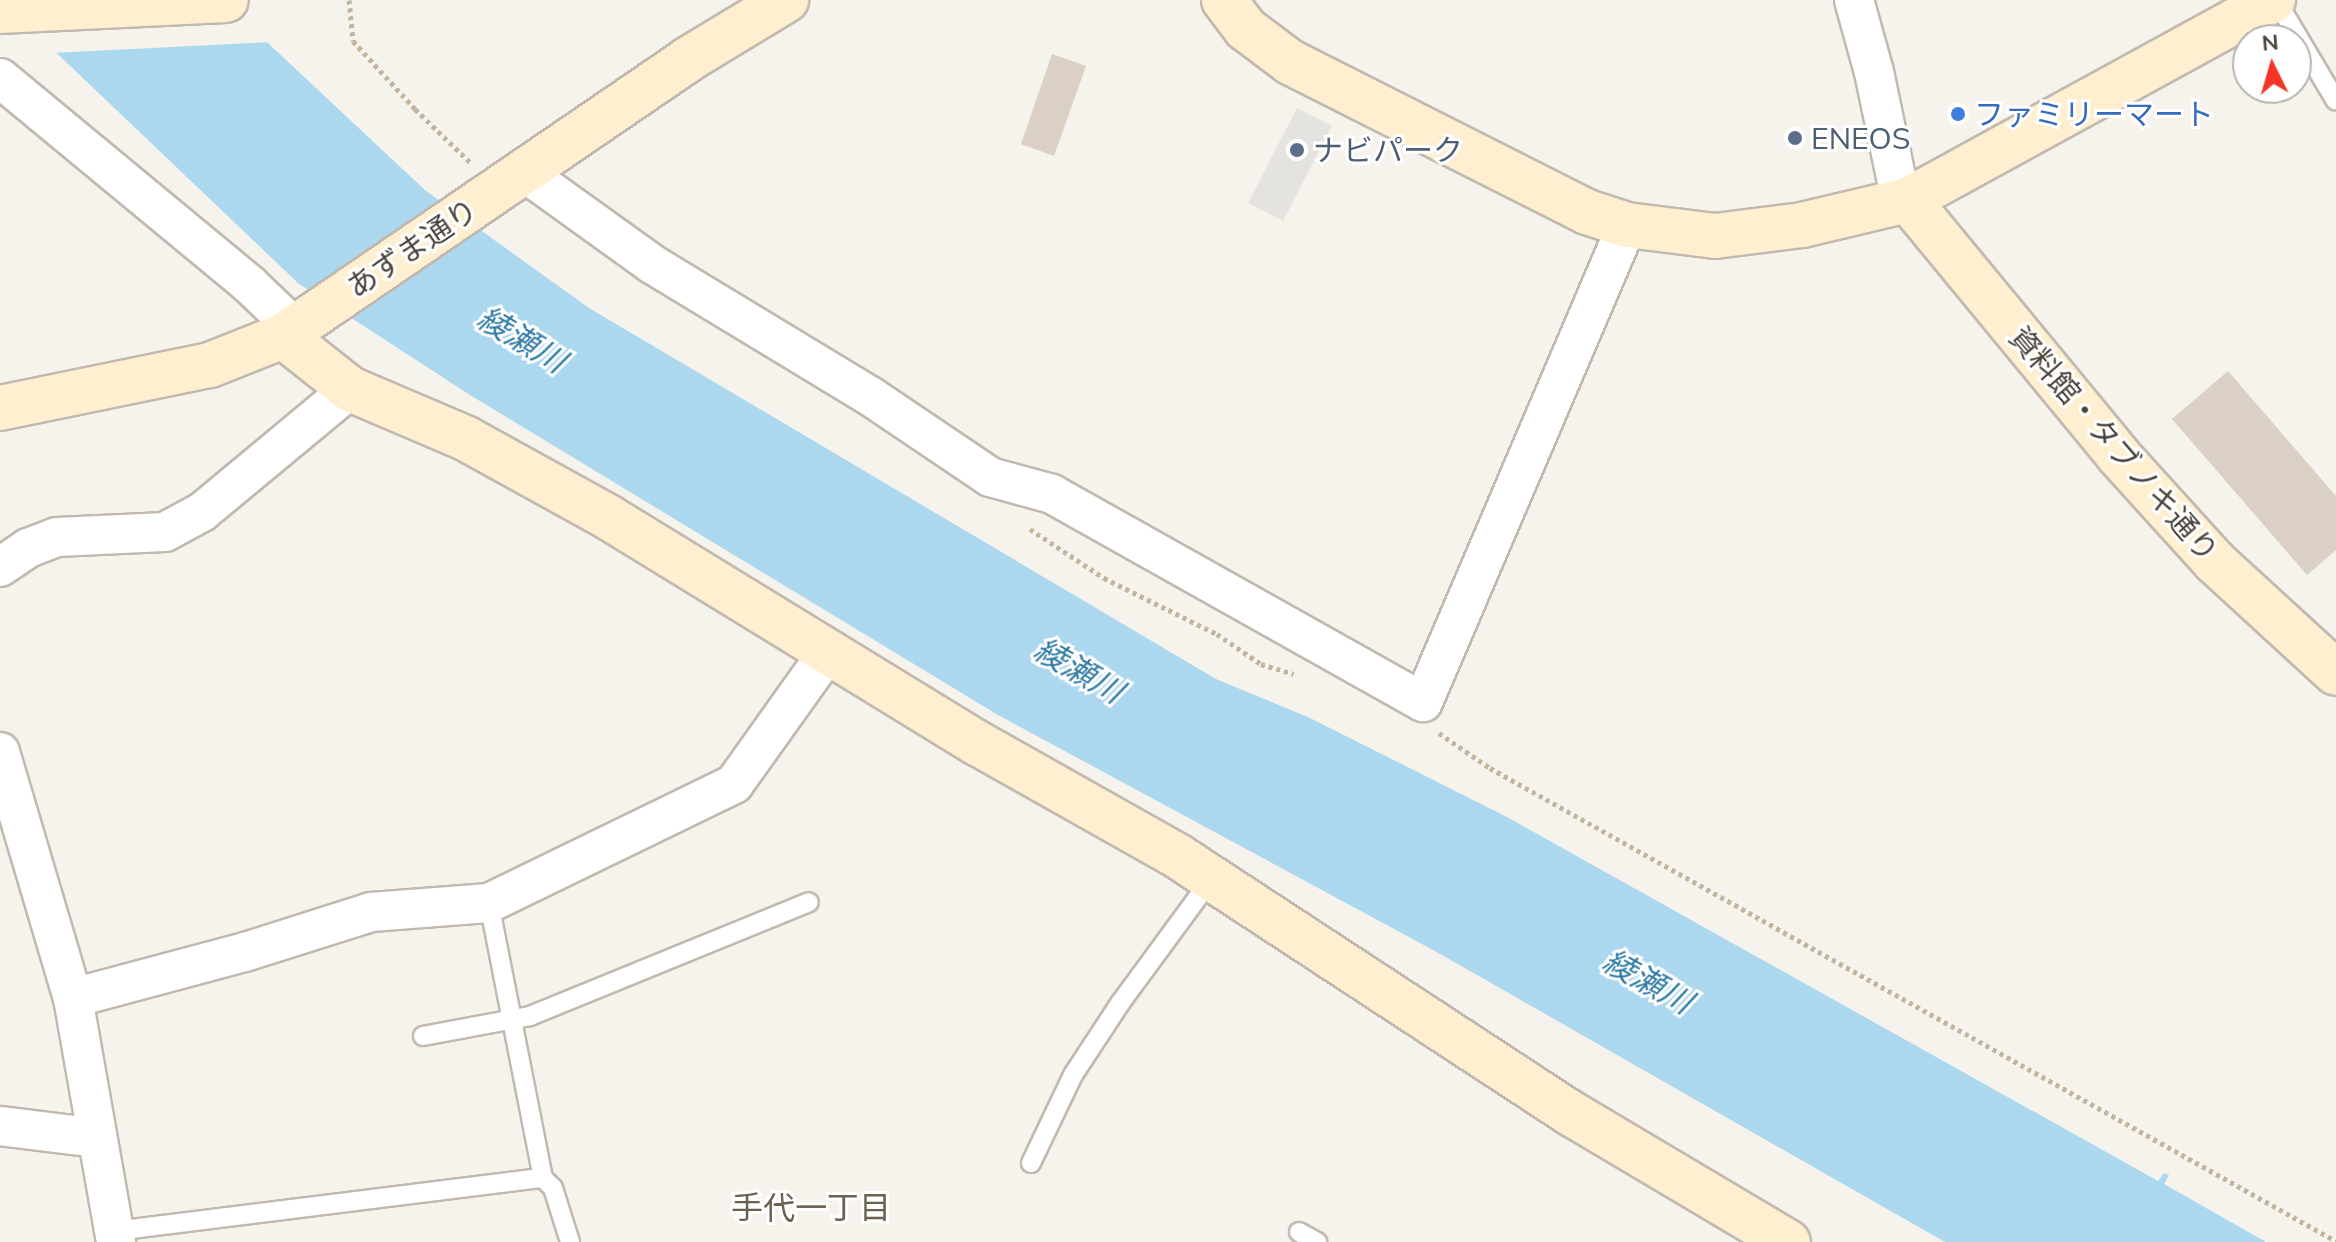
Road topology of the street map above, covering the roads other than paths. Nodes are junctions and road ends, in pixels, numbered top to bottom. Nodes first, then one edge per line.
1 (226, 0) edge
2 (786, 0) edge
3 (1224, 0) edge
4 (1854, 0) edge
5 (2275, 0) edge
6 (0, 11) edge
7 (0, 78) edge
8 (2336, 101) edge
9 (507, 184) junction
10 (1908, 200) junction
11 (1627, 225) junction
12 (301, 323) junction
13 (350, 389) junction
14 (0, 408) edge
15 (0, 567) edge
16 (828, 652) junction
17 (2336, 673) edge
18 (0, 752) edge
19 (1212, 878) junction
20 (809, 902) dead end
21 (489, 903) junction
22 (73, 998) junction
23 (510, 1020) junction
24 (423, 1036) dead end
25 (0, 1126) edge
26 (97, 1138) junction
27 (1031, 1163) dead end
28 (543, 1178) junction
29 (1299, 1232) dead end
30 (116, 1237) edge
31 (570, 1242) edge
32 (1317, 1242) edge
33 (1788, 1242) edge

1 - 6 street
2 - 9 street, あずま通り
3 - 11 street
4 - 10 street
5 - 8 lane
5 - 10 street
7 - 12 street
9 - 11 street
9 - 12 street, あずま通り
10 - 11 street
10 - 17 street, 資料館・タブノキ通り
12 - 13 street
12 - 14 street, あずま通り
13 - 15 street
13 - 16 street
16 - 19 street
16 - 21 street
18 - 22 street
19 - 27 lane
19 - 33 street
20 - 23 lane
21 - 22 street
21 - 23 lane
22 - 26 street
23 - 24 lane
23 - 28 lane
25 - 26 street
26 - 30 street
28 - 30 lane
28 - 31 lane
29 - 32 lane

